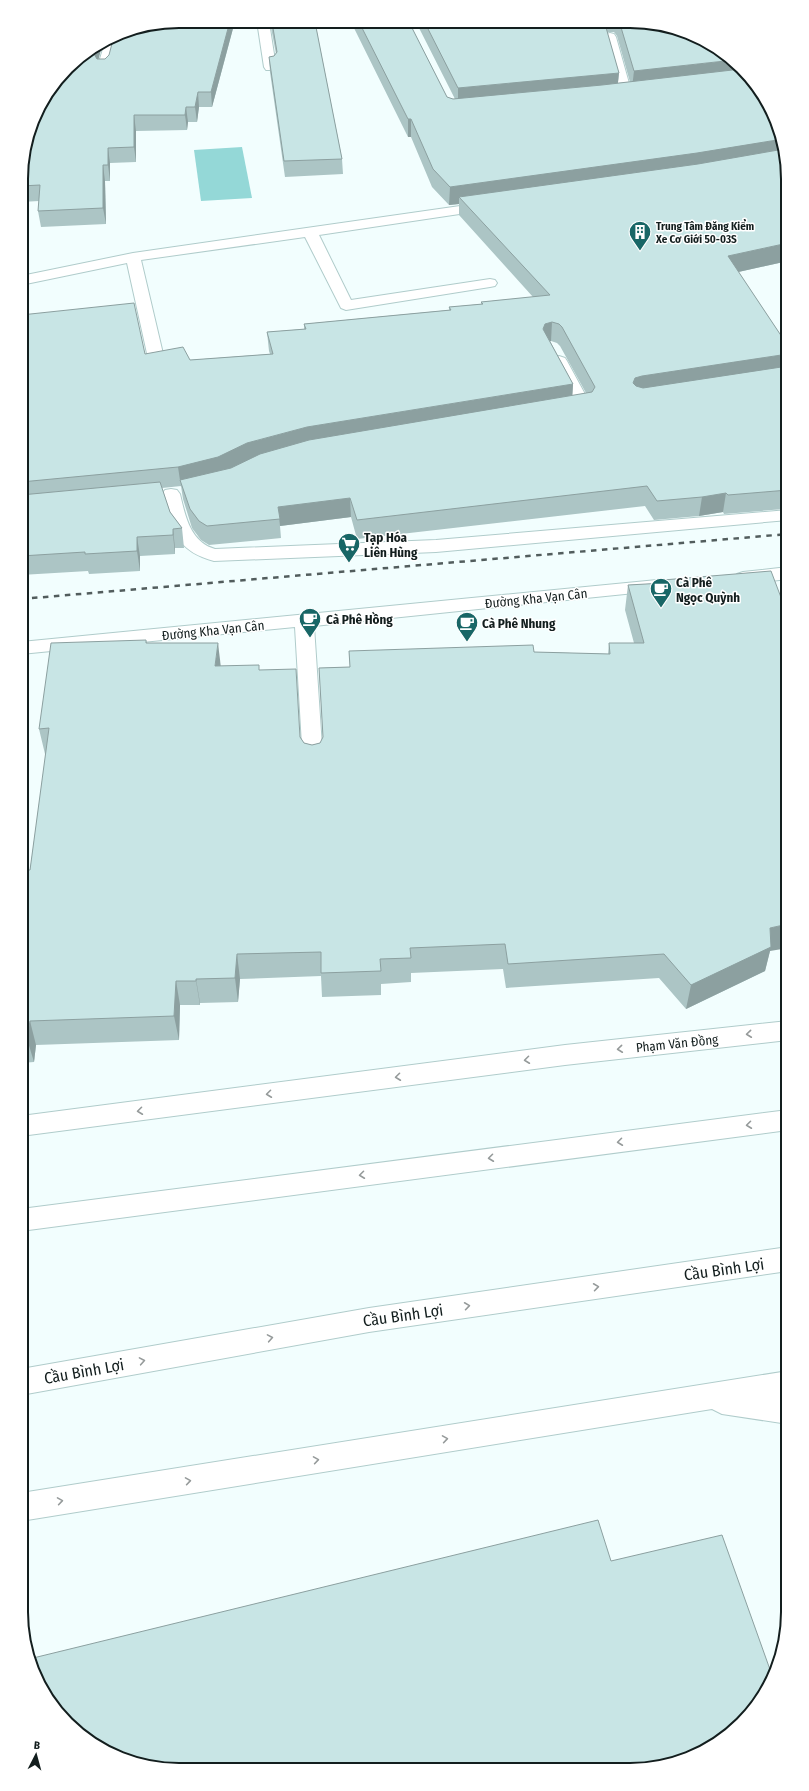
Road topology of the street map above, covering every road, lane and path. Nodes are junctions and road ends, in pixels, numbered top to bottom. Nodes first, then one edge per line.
1 (264, 28) edge
2 (610, 37) edge
3 (110, 45) edge
4 (270, 67) edge
5 (103, 69) edge
6 (641, 93) edge
7 (626, 94) junction
8 (613, 96) edge
9 (499, 204) edge
10 (310, 231) junction
11 (133, 256) junction
12 (28, 279) edge
13 (490, 283) dead end
14 (551, 347) edge
15 (156, 358) edge
16 (553, 413) edge
17 (188, 491) edge
18 (781, 516) edge
19 (723, 580) edge
20 (778, 580) edge
21 (675, 584) edge
22 (304, 621) junction
23 (28, 647) edge
24 (313, 762) edge
25 (781, 1031) edge
26 (781, 1121) edge
27 (28, 1125) edge
28 (28, 1219) edge
29 (781, 1260) edge
30 (28, 1381) edge
31 (781, 1385) edge
32 (703, 1398) junction
33 (781, 1410) edge
34 (28, 1506) edge

1 - 4 main road
2 - 7 main road
3 - 5 main road
6 - 7 main road
7 - 8 main road
9 - 10 main road
10 - 11 main road
10 - 13 main road
11 - 12 main road
11 - 15 main road
14 - 16 main road
17 - 18 main road
19 - 20 main road
21 - 22 main road, Đường Kha Vạn Cân
22 - 23 main road, Đường Kha Vạn Cân
22 - 24 main road
25 -> 27 main road, Phạm Văn Đồng
26 -> 28 main road
30 -> 29 main road, Cầu Bình Lợi
31 - 32 main road
32 - 33 main road
34 -> 32 main road

